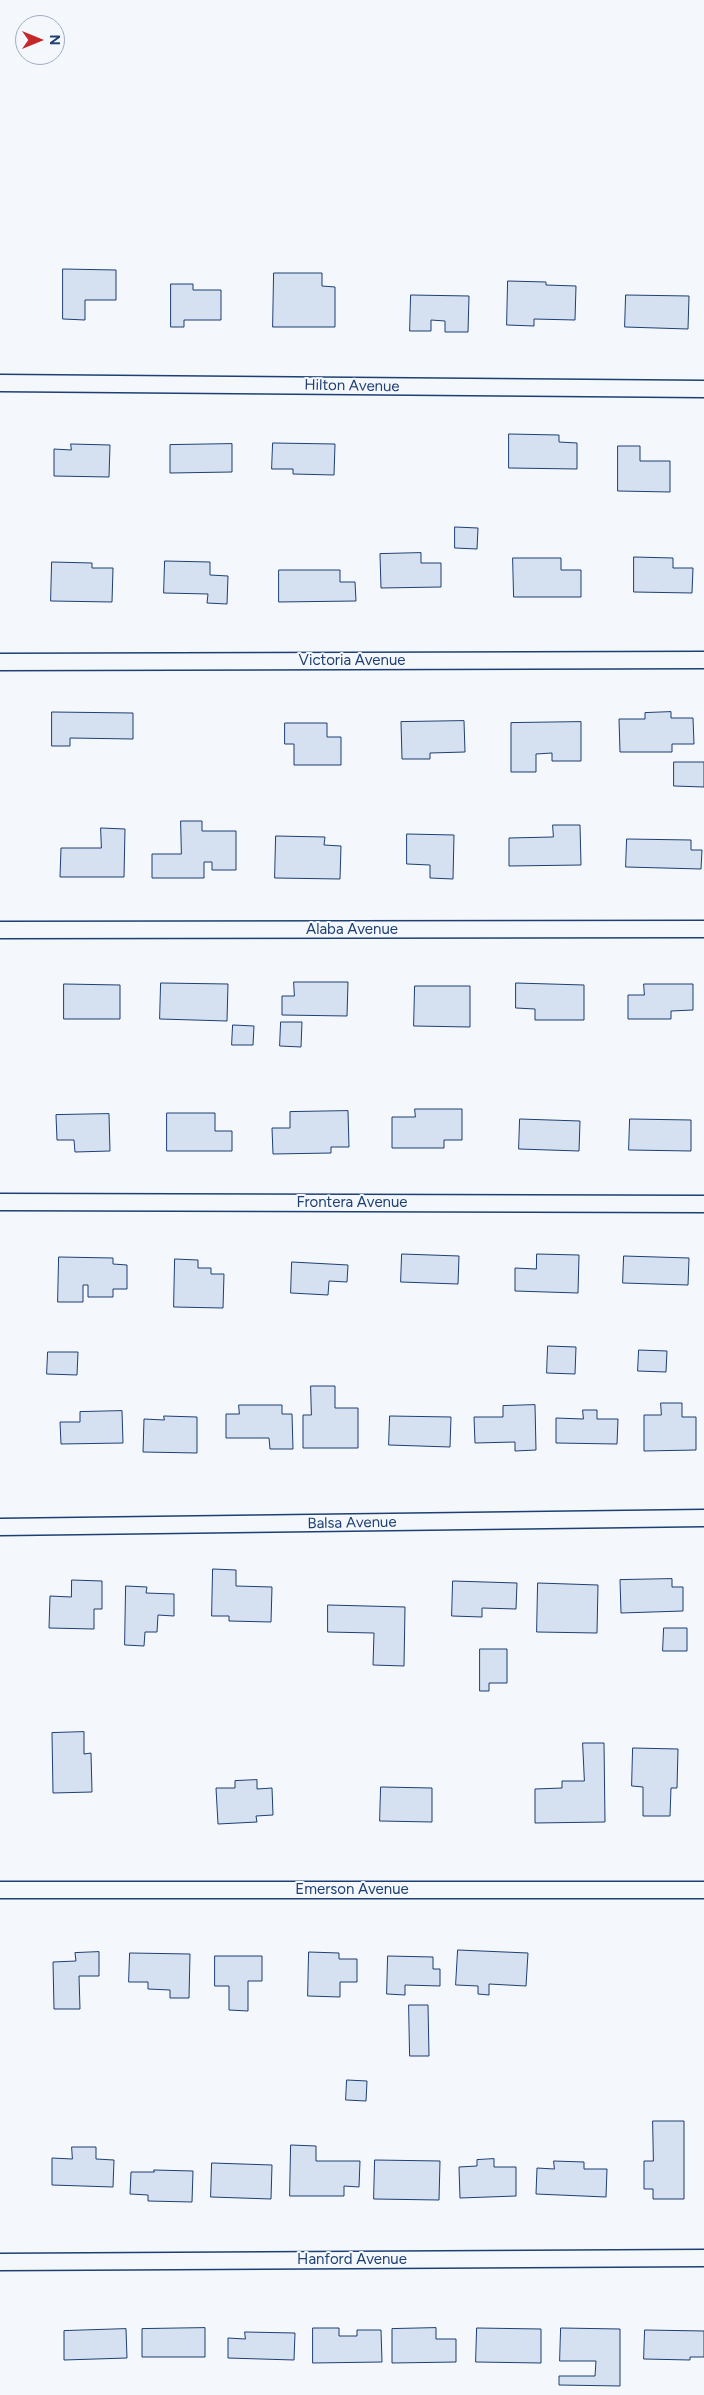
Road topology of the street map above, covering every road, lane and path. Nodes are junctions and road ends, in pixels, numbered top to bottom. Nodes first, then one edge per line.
1 (0, 383) edge
2 (704, 390) edge
3 (704, 660) edge
4 (0, 662) edge
5 (704, 929) edge
6 (0, 930) edge
7 (0, 1202) edge
8 (704, 1204) edge
9 (704, 1518) edge
10 (0, 1527) edge
11 (0, 1890) edge
12 (704, 1890) edge
13 (704, 2258) edge
14 (0, 2262) edge

1 - 2 street, Hilton Avenue
3 - 4 street, Victoria Avenue
5 - 6 street, Alaba Avenue
7 - 8 street, Frontera Avenue
9 - 10 street, Balsa Avenue
11 - 12 street, Emerson Avenue
13 - 14 street, Hanford Avenue

